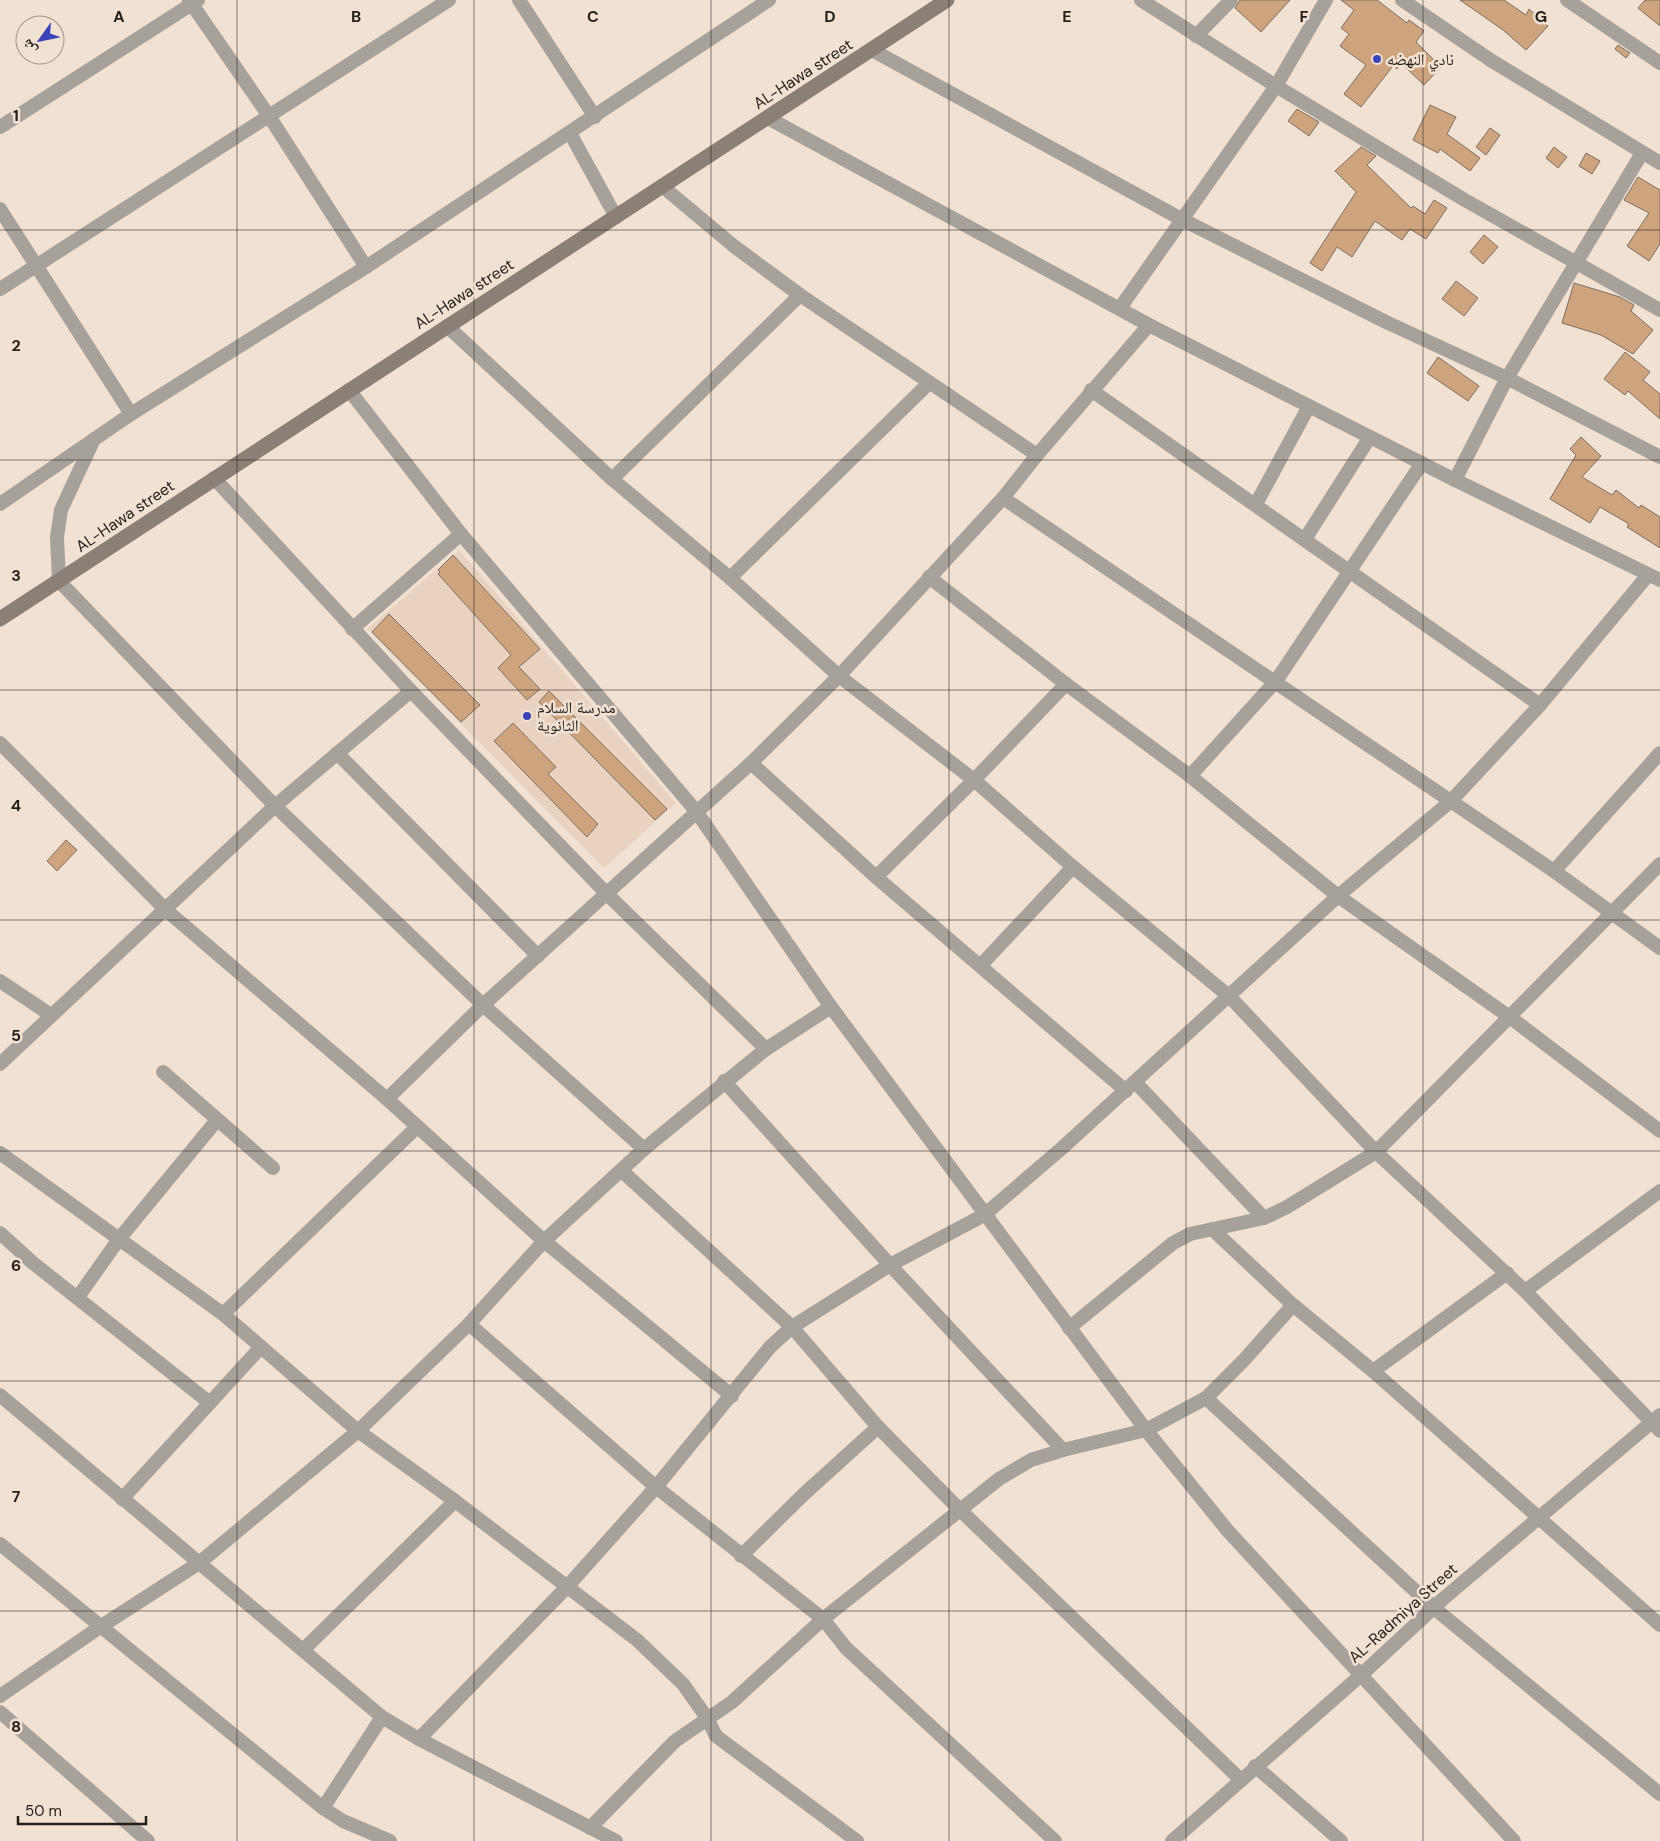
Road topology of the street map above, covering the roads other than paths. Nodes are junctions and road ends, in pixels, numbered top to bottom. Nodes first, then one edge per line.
1 (449, 0) edge
2 (519, 0) edge
3 (769, 0) edge
4 (948, 0) edge
5 (1141, 0) edge
6 (1232, 0) edge
7 (1325, 0) edge
8 (1402, 0) edge
9 (193, 1) edge
10 (1575, 2) edge
11 (1196, 36) junction
12 (872, 50) junction
13 (1660, 63) edge
14 (1276, 86) junction
15 (268, 116) junction
16 (595, 117) junction
17 (768, 118) junction
18 (0, 127) edge
19 (570, 133) junction
20 (1642, 152) junction
21 (1660, 164) edge
22 (662, 186) junction
23 (0, 209) edge
24 (616, 217) junction
25 (1183, 220) junction
26 (1576, 262) junction
27 (37, 266) junction
28 (366, 267) junction
29 (0, 290) edge
30 (800, 295) junction
31 (1120, 308) junction
32 (1660, 310) edge
33 (1149, 325) junction
34 (447, 326) junction
35 (1507, 378) junction
36 (928, 382) junction
37 (349, 390) junction
38 (1091, 390) junction
39 (1309, 406) junction
40 (131, 414) junction
41 (1370, 437) junction
42 (94, 439) junction
43 (1037, 455) junction
44 (1660, 457) edge
45 (1422, 463) junction
46 (214, 478) junction
47 (612, 479) junction
48 (1455, 480) junction
49 (1003, 498) junction
50 (0, 504) edge
51 (1256, 504) junction
52 (461, 534) junction
53 (1304, 539) junction
54 (1350, 571) junction
55 (928, 577) junction
56 (730, 578) junction
57 (1654, 578) edge
58 (59, 581) junction
59 (0, 619) edge
60 (352, 628) junction
61 (839, 676) junction
62 (1276, 681) junction
63 (1066, 684) junction
64 (411, 692) junction
65 (1540, 705) junction
66 (0, 743) edge
67 (337, 753) junction
68 (1660, 753) edge
69 (751, 763) junction
70 (1190, 776) junction
71 (974, 780) junction
72 (1451, 801) junction
73 (275, 806) junction
74 (696, 812) junction
75 (1660, 864) edge
76 (1073, 867) junction
77 (1554, 871) junction
78 (876, 877) junction
79 (607, 894) junction
80 (1338, 896) junction
81 (166, 910) junction
82 (1611, 912) junction
83 (1660, 948) edge
84 (538, 956) junction
85 (981, 965) junction
86 (0, 980) edge
87 (1230, 997) junction
88 (483, 1005) junction
89 (831, 1007) junction
90 (51, 1015) junction
91 (1510, 1018) junction
92 (766, 1049) junction
93 (0, 1064) edge
94 (163, 1072) dead end
95 (724, 1081) junction
96 (1131, 1087) junction
97 (386, 1099) junction
98 (216, 1120) junction
99 (417, 1127) junction
100 (1660, 1131) edge
101 (644, 1149) junction
102 (0, 1152) edge
103 (1376, 1152) junction
104 (273, 1168) dead end
105 (622, 1171) junction
106 (1660, 1191) edge
107 (984, 1215) junction
108 (1264, 1218) junction
109 (1212, 1229) junction
110 (0, 1233) edge
111 (119, 1239) junction
112 (544, 1241) junction
113 (890, 1265) junction
114 (1506, 1273) junction
115 (1525, 1291) junction
116 (78, 1297) junction
117 (1293, 1305) junction
118 (223, 1314) junction
119 (469, 1324) junction
120 (792, 1327) junction
121 (1069, 1328) junction
122 (261, 1347) junction
123 (1373, 1371) junction
124 (0, 1395) edge
125 (732, 1396) junction
126 (1206, 1398) junction
127 (210, 1403) junction
128 (1657, 1423) edge
129 (878, 1427) junction
130 (1146, 1430) junction
131 (358, 1431) junction
132 (1062, 1450) junction
133 (656, 1487) junction
134 (122, 1499) junction
135 (455, 1501) junction
136 (959, 1509) junction
137 (1538, 1517) junction
138 (0, 1544) edge
139 (741, 1556) junction
140 (199, 1563) junction
141 (566, 1588) junction
142 (1434, 1608) junction
143 (823, 1619) junction
144 (1660, 1625) edge
145 (100, 1627) junction
146 (303, 1650) junction
147 (1360, 1676) junction
148 (0, 1696) edge
149 (0, 1712) edge
150 (382, 1717) junction
151 (707, 1718) junction
152 (419, 1739) junction
153 (1255, 1766) junction
154 (1240, 1779) junction
155 (1660, 1794) edge
156 (323, 1808) junction
157 (590, 1828) junction
158 (148, 1841) edge
159 (390, 1841) edge
160 (616, 1841) edge
161 (857, 1841) edge
162 (1055, 1841) edge
163 (1172, 1841) edge
164 (1341, 1841) edge
165 (1514, 1841) edge

1 - 15 street
2 - 16 street
3 - 16 street
4 - 12 street, AL-Hawa street
5 - 11 street
6 - 11 street
7 - 14 street
8 - 20 street
9 - 15 street
9 - 18 street
10 - 13 street
11 - 14 street
12 - 17 street, AL-Hawa street
12 - 25 street
14 - 25 street
14 - 26 street
15 - 27 street
15 - 28 street
16 - 19 street
17 - 22 street, AL-Hawa street
17 - 31 street
19 - 24 street
19 - 28 street
20 - 21 street
20 - 26 street
22 - 24 street, AL-Hawa street
22 - 30 street
23 - 27 street
24 - 34 street, AL-Hawa street
25 - 31 street
25 - 35 street
26 - 32 street
26 - 35 street
27 - 29 street
27 - 40 street
28 - 40 street
30 - 36 street
30 - 47 street
31 - 33 street
33 - 38 street
33 - 39 street
34 - 37 street, AL-Hawa street
34 - 47 street
35 - 44 street
35 - 48 street
36 - 43 street
36 - 56 street
37 - 46 street, AL-Hawa street
37 - 52 street
38 - 43 street
38 - 51 street
39 - 41 street
39 - 51 street
40 - 42 street
41 - 45 street
41 - 53 street
42 - 50 street
42 - 58 street
43 - 49 street
45 - 48 street
45 - 54 street
46 - 58 street, AL-Hawa street
46 - 60 street
47 - 56 street
48 - 57 street
49 - 55 street
49 - 62 street
51 - 53 street
52 - 60 street
52 - 74 street
53 - 54 street
54 - 62 street
54 - 65 street
55 - 61 street
55 - 63 street
56 - 61 street
57 - 65 street
58 - 59 street, AL-Hawa street
58 - 73 street
60 - 64 street
61 - 69 street
61 - 71 street
62 - 70 street
62 - 72 street
63 - 70 street
63 - 71 street
64 - 67 street
64 - 79 street
65 - 72 street
66 - 81 street
67 - 73 street
67 - 84 street
68 - 77 street
69 - 74 street
69 - 78 street
70 - 80 street
71 - 76 street
71 - 78 street
72 - 77 street
72 - 80 street
73 - 81 street
73 - 88 street
74 - 79 street
74 - 89 street
75 - 82 street
76 - 85 street
76 - 87 street
77 - 82 street
78 - 85 street
79 - 84 street
79 - 92 street
80 - 87 street
80 - 91 street
81 - 90 street
81 - 97 street
82 - 83 street
82 - 91 street
84 - 88 street
85 - 96 street
86 - 90 street
87 - 96 street
87 - 103 street
88 - 97 street
88 - 101 street
89 - 92 street
89 - 107 street
90 - 93 street
91 - 100 street
91 - 103 street
92 - 95 street
94 - 98 street
95 - 101 street
95 - 113 street
96 - 107 street
96 - 108 street
97 - 99 street
98 - 104 street
98 - 111 street
99 - 112 street
99 - 118 street
101 - 105 street
102 - 111 street
103 - 108 street
103 - 114 street
105 - 112 street
105 - 120 street
106 - 115 street
107 - 113 street
107 - 121 street
108 - 109 street
109 - 117 street
109 - 121 street
110 - 116 street
111 - 116 street
111 - 118 street
112 - 119 street
112 - 125 street
113 - 120 street
113 - 132 street
114 - 115 street
114 - 123 street
115 - 128 street
116 - 127 street
117 - 123 street
117 - 126 street
118 - 122 street
119 - 131 street
119 - 133 street
120 - 125 street
120 - 129 street
121 - 130 street
122 - 127 street
122 - 131 street
123 - 137 street
124 - 134 street
125 - 133 street
126 - 130 street
126 - 142 street
127 - 134 street
128 - 137 street, AL-Radmiya Street
129 - 136 street
129 - 139 street
130 - 132 street
130 - 147 street
131 - 135 street
131 - 140 street
132 - 136 street
133 - 139 street
133 - 141 street
134 - 140 street
135 - 141 street
135 - 146 street
136 - 143 street
136 - 154 street
137 - 142 street, AL-Radmiya Street
137 - 144 street
138 - 145 street
139 - 143 street
140 - 145 street
140 - 146 street
141 - 151 street
141 - 152 street
142 - 147 street, AL-Radmiya Street
142 - 155 street
143 - 151 street
143 - 162 street
145 - 148 street
145 - 156 street
146 - 150 street
147 - 153 street, AL-Radmiya Street
147 - 165 street
149 - 158 street
150 - 152 street
150 - 156 street
151 - 157 street
151 - 161 street
152 - 157 street
153 - 154 street, AL-Radmiya Street
153 - 164 street
154 - 163 street, AL-Radmiya Street
156 - 159 street
157 - 160 street

